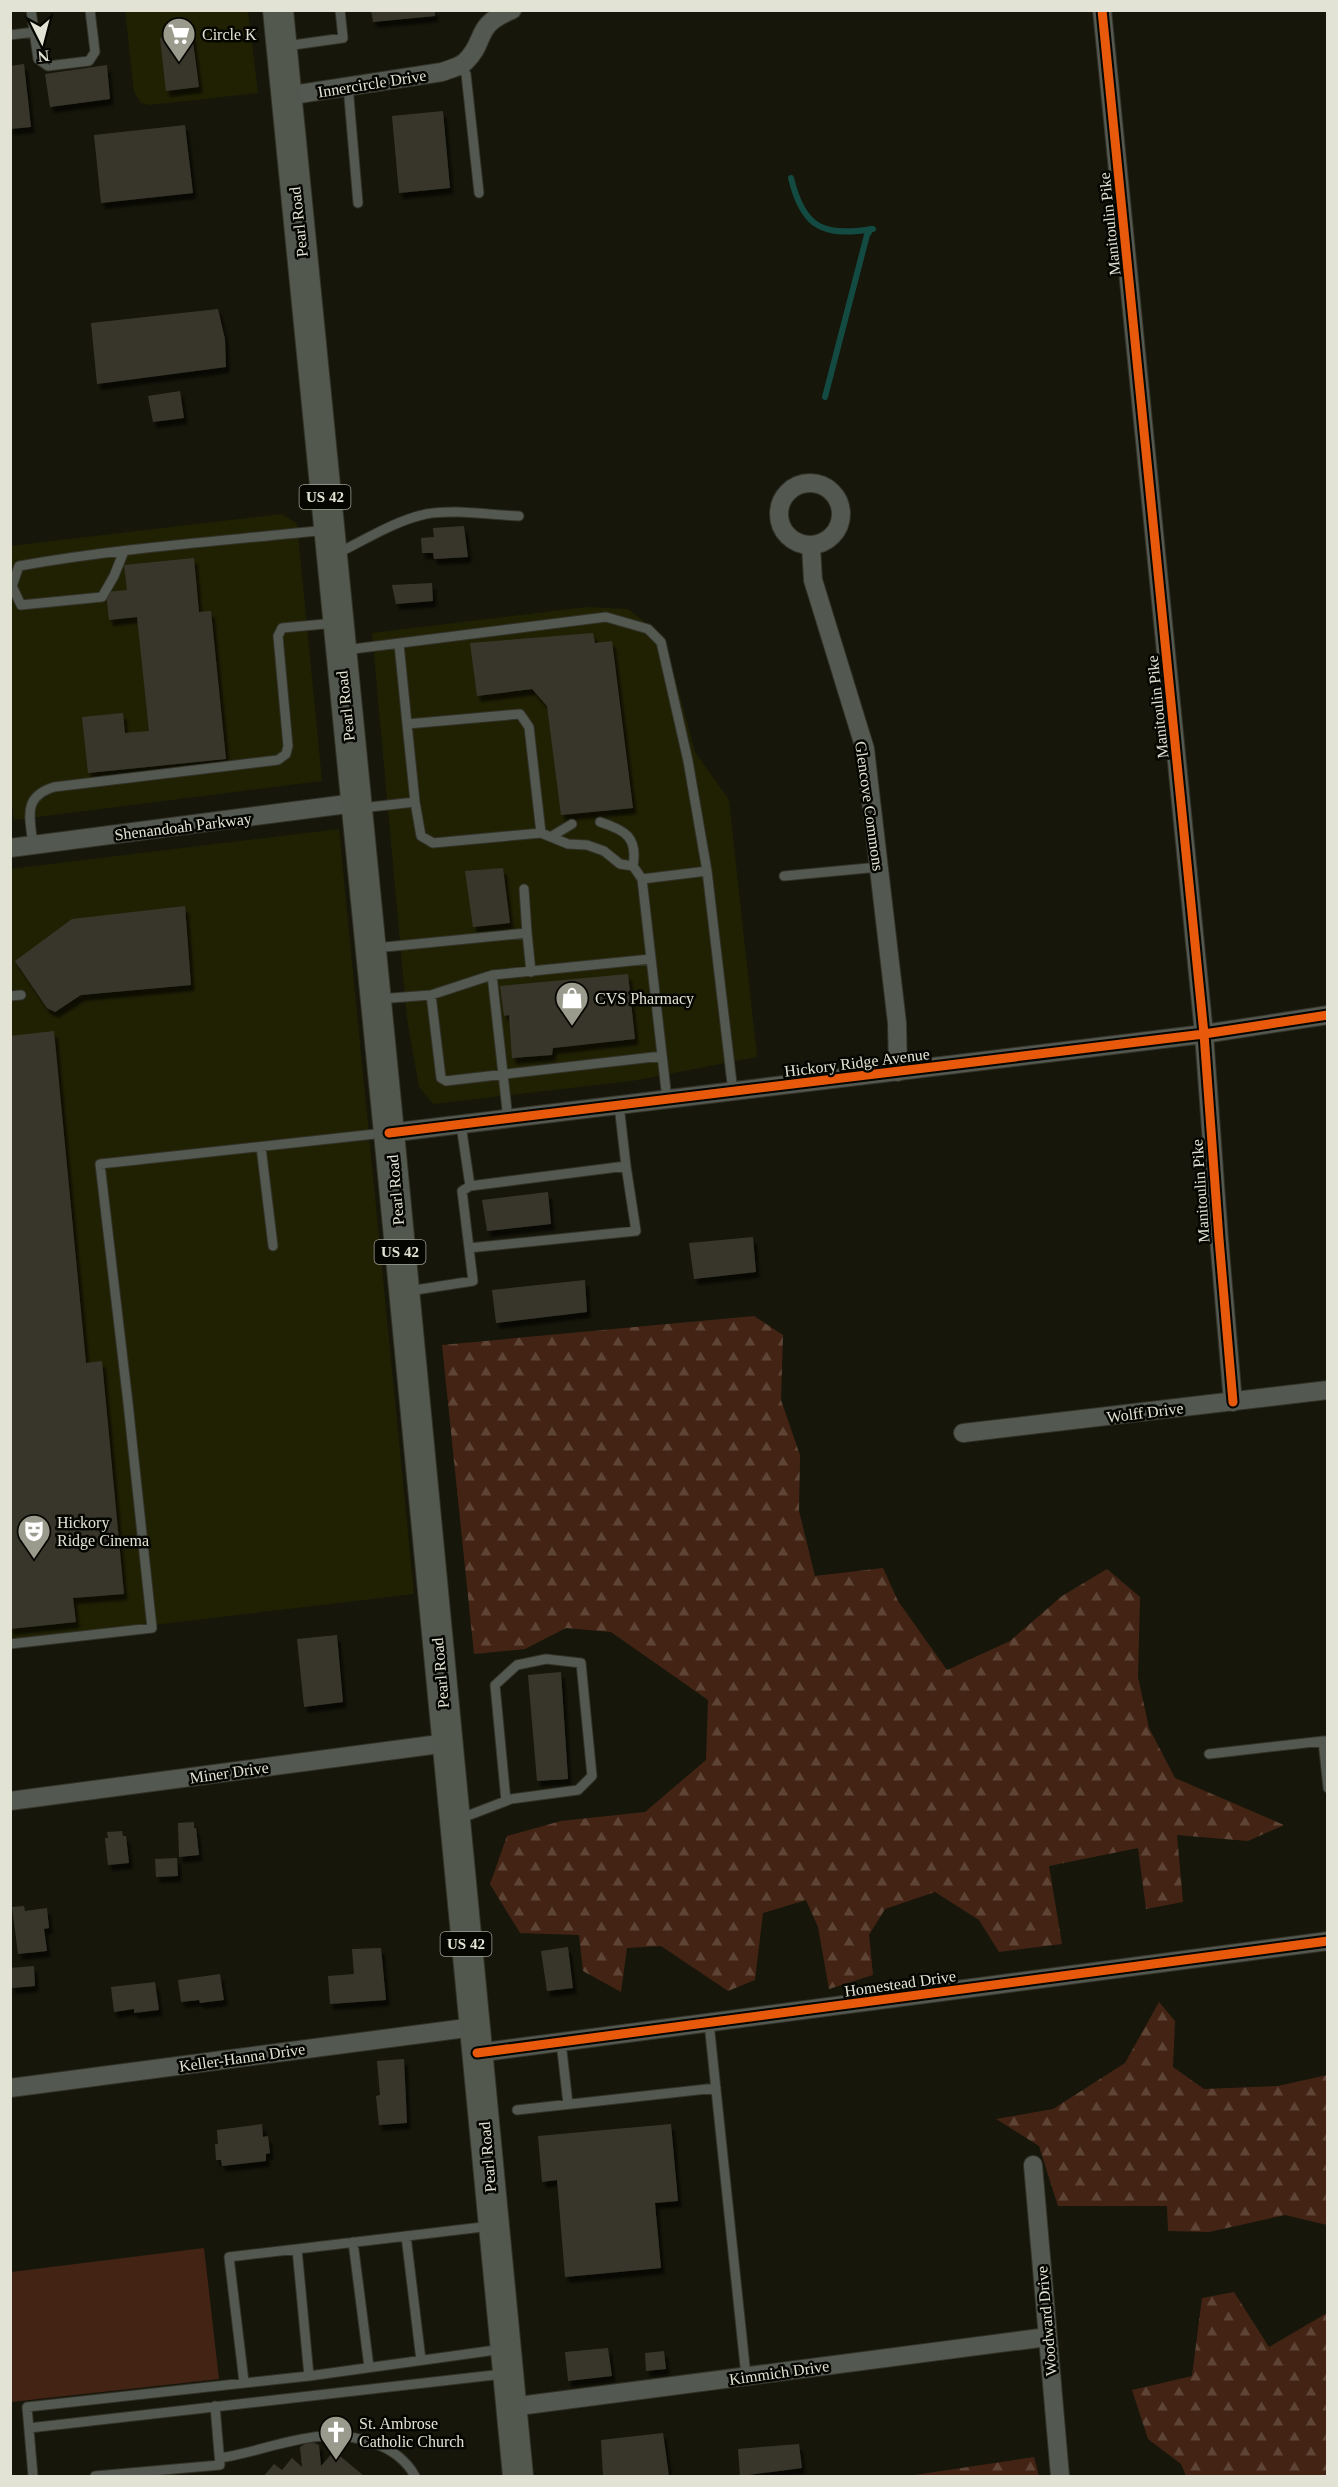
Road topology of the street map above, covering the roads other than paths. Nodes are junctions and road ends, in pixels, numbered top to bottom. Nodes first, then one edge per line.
1 (31, 10) edge
2 (90, 10) edge
3 (278, 10) edge
4 (340, 10) edge
5 (512, 10) edge
6 (1102, 10) edge
7 (34, 32) junction
8 (10, 35) edge
9 (281, 46) junction
10 (458, 66) junction
11 (348, 86) junction
12 (286, 96) junction
13 (479, 193) dead end
14 (358, 203) dead end
15 (519, 516) dead end
16 (329, 543) junction
17 (811, 546) dead end
18 (124, 551) junction
19 (339, 637) junction
20 (399, 644) junction
21 (407, 724) junction
22 (415, 802) junction
23 (355, 806) junction
24 (600, 822) dead end
25 (572, 824) dead end
26 (541, 833) junction
27 (552, 836) junction
28 (33, 845) junction
29 (10, 848) edge
30 (633, 866) junction
31 (879, 867) junction
32 (707, 871) junction
33 (784, 876) dead end
34 (642, 879) junction
35 (524, 889) dead end
36 (527, 933) junction
37 (370, 948) junction
38 (651, 958) junction
39 (531, 972) junction
40 (492, 975) junction
41 (21, 995) dead end
42 (430, 995) junction
43 (10, 996) edge
44 (375, 999) junction
45 (1328, 1015) edge
46 (1204, 1034) junction
47 (662, 1056) junction
48 (898, 1072) junction
49 (502, 1074) junction
50 (734, 1092) junction
51 (667, 1099) junction
52 (619, 1105) junction
53 (508, 1119) junction
54 (461, 1125) junction
55 (389, 1133) junction
56 (261, 1147) junction
57 (627, 1166) junction
58 (470, 1186) junction
59 (273, 1246) dead end
60 (469, 1248) junction
61 (404, 1292) junction
62 (1328, 1390) edge
63 (1233, 1402) junction
64 (963, 1433) dead end
65 (10, 1644) edge
66 (1325, 1741) edge
67 (447, 1743) junction
68 (1209, 1755) dead end
69 (1328, 1788) edge
70 (10, 1801) edge
71 (506, 1801) junction
72 (454, 1821) junction
73 (1328, 1941) edge
74 (709, 2023) junction
75 (476, 2040) junction
76 (561, 2042) junction
77 (10, 2088) edge
78 (716, 2088) junction
79 (568, 2104) junction
80 (517, 2110) dead end
81 (1033, 2165) dead end
82 (493, 2226) junction
83 (406, 2236) junction
84 (353, 2242) junction
85 (297, 2249) junction
86 (1047, 2337) junction
87 (421, 2360) junction
88 (507, 2361) junction
89 (369, 2367) junction
90 (336, 2372) junction
91 (309, 2376) junction
92 (746, 2376) junction
93 (244, 2382) junction
94 (173, 2390) junction
95 (339, 2392) junction
96 (215, 2406) junction
97 (511, 2407) junction
98 (174, 2411) junction
99 (28, 2428) junction
100 (220, 2461) junction
101 (33, 2476) edge
102 (95, 2476) edge
103 (219, 2476) edge
104 (415, 2476) edge
105 (518, 2476) edge
106 (1060, 2476) edge

1 - 7 lane
2 - 7 lane
3 - 9 main road, Pearl Road / US 42
4 - 9 lane
5 - 10 street
6 - 46 street, Manitoulin Pike
7 - 8 lane
9 - 12 main road, Pearl Road / US 42
10 - 11 street, Innercircle Drive
10 - 13 lane
11 - 12 street, Innercircle Drive
11 - 14 lane
12 - 16 main road, Pearl Road / US 42
15 - 16 lane
16 - 18 lane
16 - 19 main road, Pearl Road / US 42
17 - 31 street, Glencove Commons
18 - 18 lane
19 - 20 lane
19 - 23 main road, Pearl Road / US 42
19 - 28 lane
20 - 21 lane
20 - 32 lane
21 - 22 lane
21 - 26 lane
22 - 23 lane
22 - 26 lane
23 - 28 street, Shenandoah Parkway
23 - 37 main road, Pearl Road / US 42
24 - 30 lane
25 - 27 lane
26 - 27 lane
27 - 30 lane
28 - 29 street, Shenandoah Parkway
30 - 34 lane
31 - 33 lane
31 - 48 street, Glencove Commons
32 - 34 lane
32 - 50 lane
34 - 38 lane
35 - 36 lane
36 - 37 lane
36 - 39 lane
37 - 44 main road, Pearl Road / US 42
38 - 39 lane
38 - 47 lane
39 - 40 lane
40 - 42 lane
40 - 49 lane
41 - 43 lane
42 - 44 lane
42 - 49 lane
44 - 55 main road, Pearl Road / US 42
45 - 46 street, Hickory Ridge Avenue
46 - 48 street, Hickory Ridge Avenue
46 - 63 street, Manitoulin Pike
47 - 49 lane
47 - 51 lane
48 - 50 street, Hickory Ridge Avenue
49 - 53 lane
50 - 51 street, Hickory Ridge Avenue
51 - 52 street, Hickory Ridge Avenue
52 - 53 street, Hickory Ridge Avenue
52 - 57 lane
53 - 54 street, Hickory Ridge Avenue
54 - 55 street, Hickory Ridge Avenue
54 - 58 lane
55 - 56 lane
55 - 61 main road, Pearl Road / US 42
56 - 59 lane
56 - 65 lane
57 - 58 lane
57 - 60 lane
58 - 60 lane
60 - 61 lane
61 - 67 main road, Pearl Road / US 42
62 - 63 street, Wolff Drive
63 - 64 street, Wolff Drive
66 - 68 lane
66 - 69 lane
67 - 70 street, Miner Drive
67 - 72 main road, Pearl Road / US 42
71 - 71 lane
71 - 72 lane
72 - 75 main road, Pearl Road / US 42
73 - 74 street, Homestead Drive
74 - 76 street, Homestead Drive
74 - 78 lane
75 - 76 street, Homestead Drive
75 - 77 street, Keller-Hanna Drive
75 - 82 main road, Pearl Road / US 42
76 - 79 lane
78 - 79 lane
78 - 92 lane
79 - 80 lane
81 - 86 street, Woodward Drive
82 - 83 lane
82 - 88 main road, Pearl Road / US 42
83 - 84 lane
83 - 87 lane
84 - 85 lane
84 - 89 lane
85 - 91 lane
85 - 93 lane
86 - 92 street, Kimmich Drive
86 - 106 street, Woodward Drive
87 - 88 lane
87 - 89 lane
88 - 95 lane
88 - 97 main road, Pearl Road / US 42
89 - 90 lane
90 - 91 lane
90 - 95 lane
91 - 93 lane
92 - 97 street, Kimmich Drive
93 - 94 lane
94 - 98 lane
94 - 99 lane
95 - 96 lane
96 - 98 lane
96 - 100 lane
97 - 105 main road, Pearl Road / US 42
98 - 99 lane
99 - 101 lane
100 - 102 lane
100 - 103 lane
100 - 104 lane

